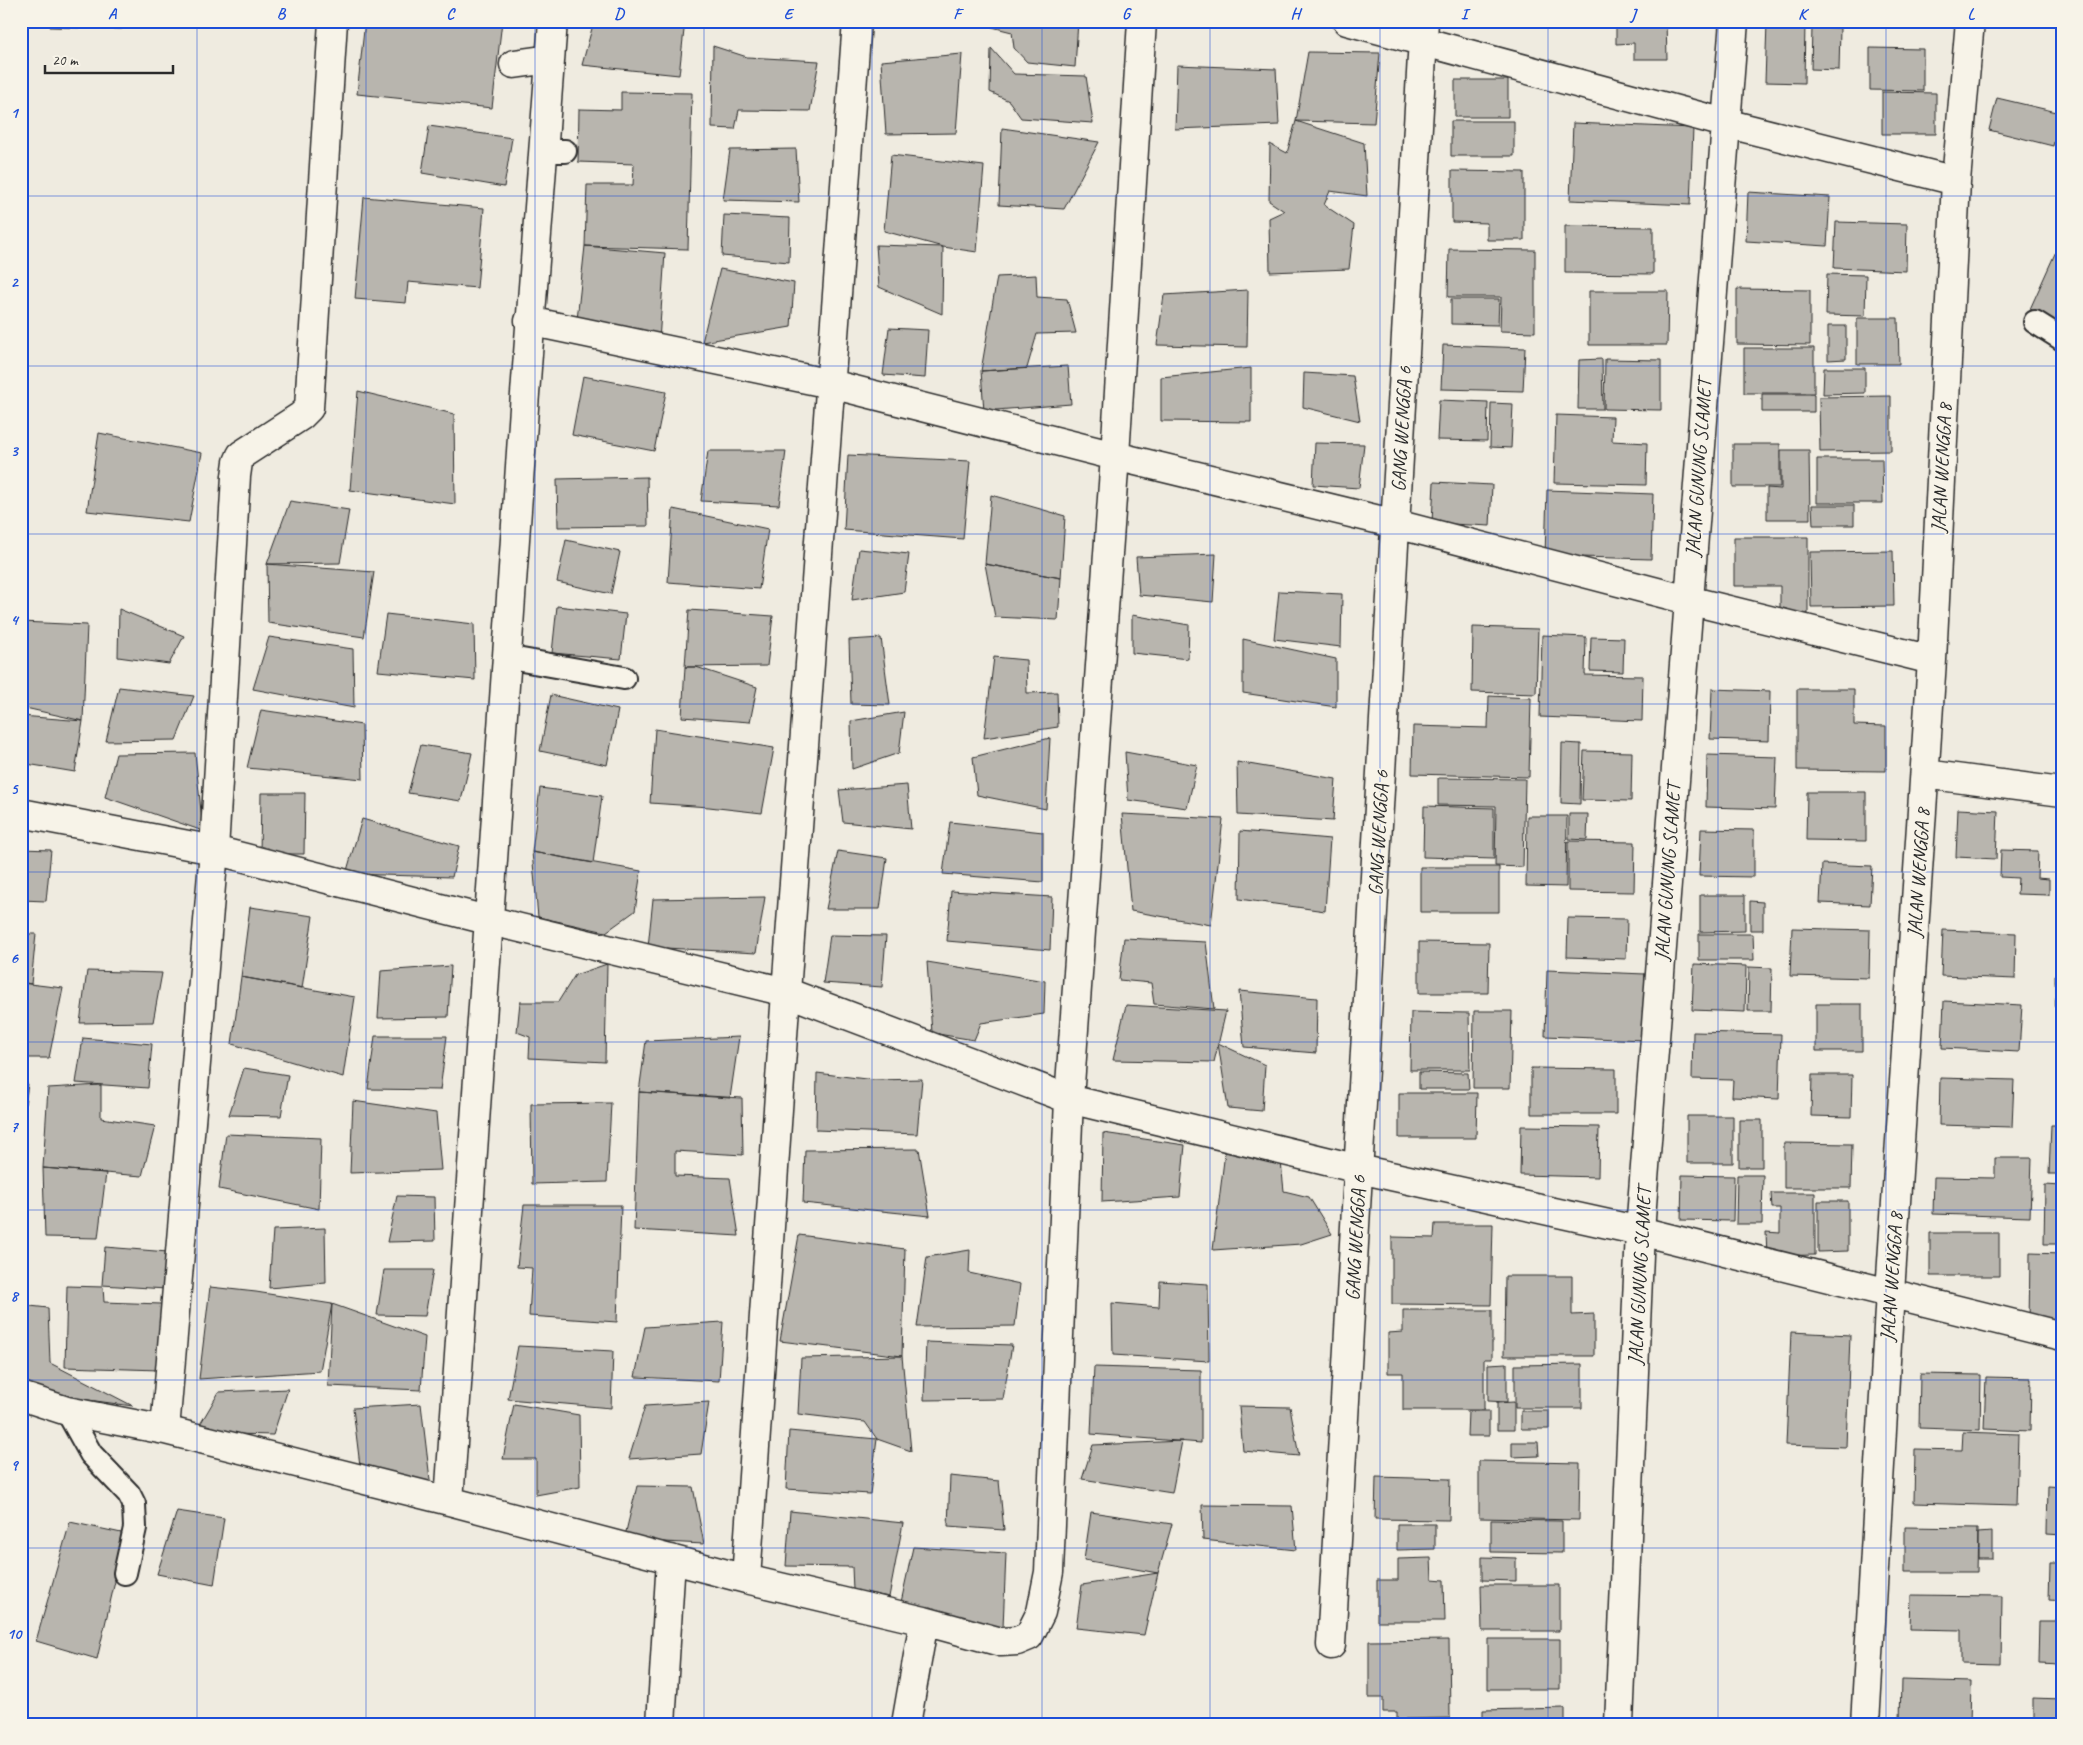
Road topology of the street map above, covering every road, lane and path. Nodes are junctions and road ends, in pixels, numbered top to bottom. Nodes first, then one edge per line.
1 (333, 21) edge
2 (553, 21) edge
3 (857, 21) edge
4 (1142, 21) edge
5 (1347, 21) edge
6 (1734, 21) edge
7 (1970, 21) edge
8 (1424, 32) edge
9 (550, 59) junction
10 (514, 64) dead end
11 (1725, 123) junction
12 (1956, 181) junction
13 (529, 321) junction
14 (2034, 322) dead end
15 (2062, 339) edge
16 (832, 384) junction
17 (1115, 456) junction
18 (1396, 524) junction
19 (1688, 600) junction
20 (506, 657) junction
21 (1932, 660) junction
22 (624, 678) dead end
23 (1925, 774) junction
24 (2062, 792) edge
25 (21, 813) edge
26 (214, 850) junction
27 (487, 920) junction
28 (786, 992) junction
29 (1069, 1099) junction
30 (1359, 1169) junction
31 (1640, 1231) junction
32 (1890, 1292) junction
33 (2062, 1336) edge
34 (21, 1396) edge
35 (67, 1411) junction
36 (165, 1430) junction
37 (449, 1501) junction
38 (671, 1559) junction
39 (125, 1573) dead end
40 (746, 1579) junction
41 (924, 1622) junction
42 (1331, 1645) dead end
43 (661, 1724) edge
44 (906, 1724) edge
45 (1619, 1724) edge
46 (1865, 1724) edge

1 - 26 street
2 - 9 street
3 - 16 street
4 - 17 street
5 - 8 street
6 - 11 street, JALAN GUNUNG SLAMET
7 - 12 street, JALAN WENGGA 8
8 - 11 street
8 - 18 street, GANG WENGGA 6
9 - 10 street
9 - 13 street
11 - 12 street
11 - 19 street, JALAN GUNUNG SLAMET
12 - 21 street, JALAN WENGGA 8
13 - 16 street
13 - 20 street
14 - 15 lane
16 - 17 street
16 - 28 street
17 - 18 street
17 - 29 street
18 - 19 street
18 - 30 street, GANG WENGGA 6
19 - 21 street
19 - 31 street, JALAN GUNUNG SLAMET
20 - 22 lane
20 - 27 street
21 - 23 street, JALAN WENGGA 8
23 - 24 street
23 - 32 street, JALAN WENGGA 8
25 - 26 street
26 - 27 street
26 - 36 street
27 - 28 street
27 - 37 street
28 - 29 street
28 - 40 street
29 - 30 street
29 - 41 street
30 - 31 street
30 - 42 street, GANG WENGGA 6
31 - 32 street
31 - 45 street, JALAN GUNUNG SLAMET
32 - 33 street
32 - 46 street, JALAN WENGGA 8
34 - 35 street
35 - 36 street
35 - 39 lane
36 - 37 street
37 - 38 street
38 - 40 street
38 - 43 street
40 - 41 street
41 - 44 street

